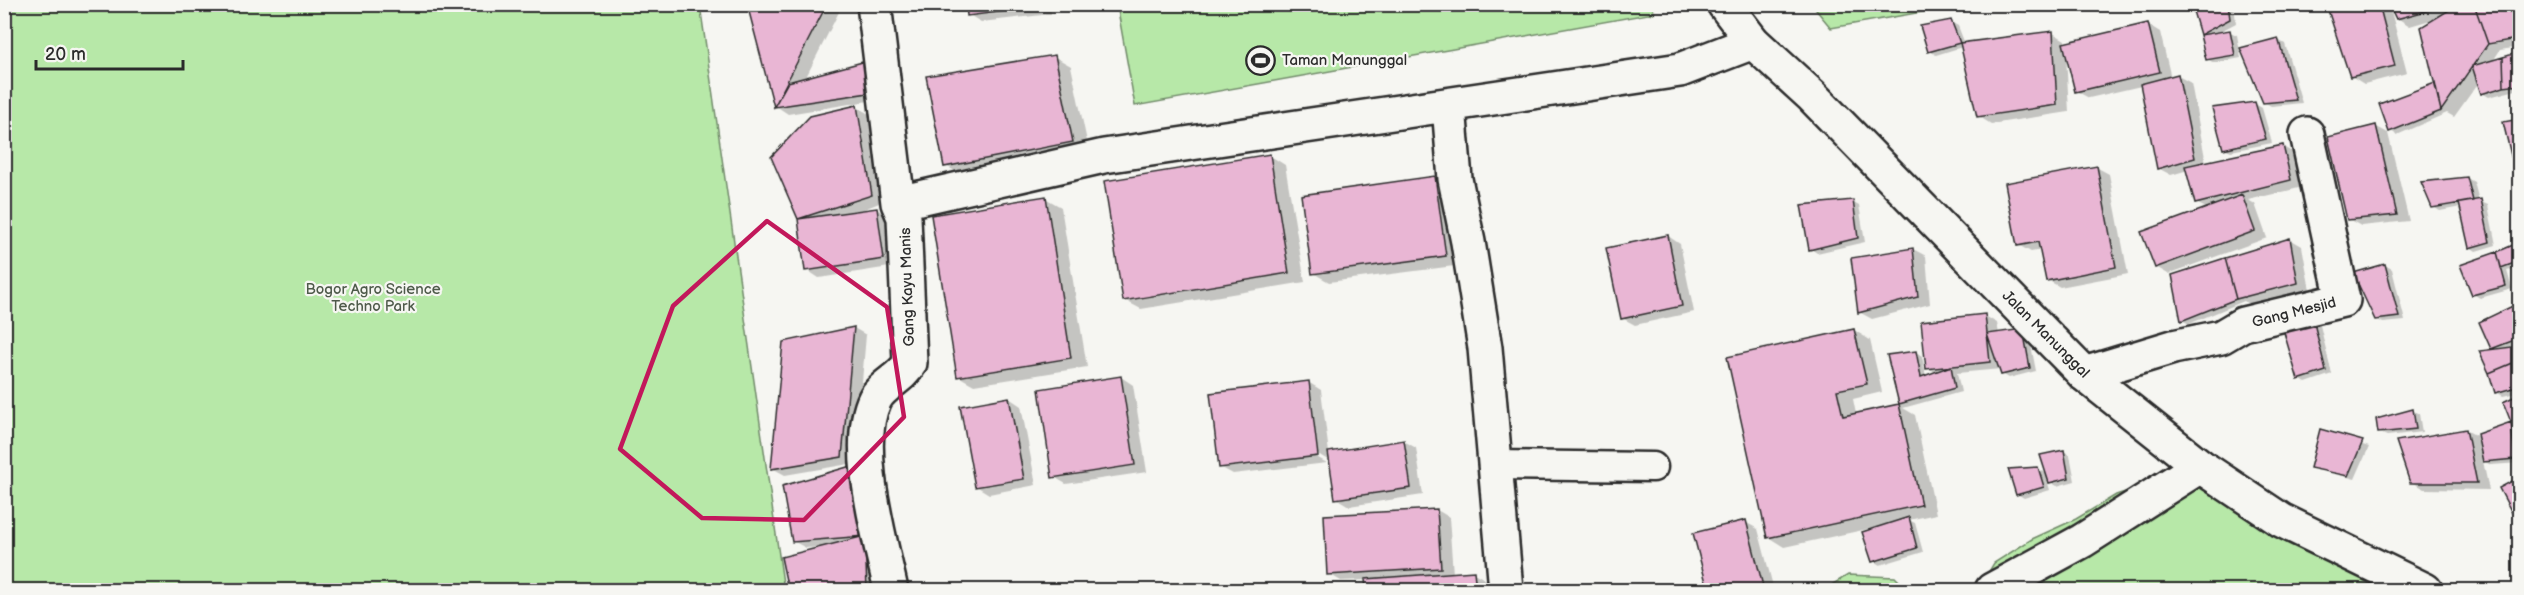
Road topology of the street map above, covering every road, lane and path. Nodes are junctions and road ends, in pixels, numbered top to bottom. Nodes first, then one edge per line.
1 (874, 4) edge
2 (1724, 4) edge
3 (1753, 42) junction
4 (1449, 106) junction
5 (2307, 134) dead end
6 (898, 203) junction
7 (2084, 374) junction
8 (1495, 465) junction
9 (2200, 466) junction
10 (1653, 467) dead end
11 (891, 591) edge
12 (1506, 591) edge
13 (1992, 591) edge
14 (2425, 591) edge

1 - 6 street, Gang Kayu Manis
2 - 3 street, Jalan Manunggal
3 - 4 street
3 - 7 street, Jalan Manunggal
4 - 6 street
4 - 8 street
5 - 7 street, Gang Mesjid
6 - 11 street, Gang Kayu Manis
7 - 9 street, Jalan Manunggal
8 - 10 lane
8 - 12 street
9 - 13 street
9 - 14 street, Jalan Manunggal

